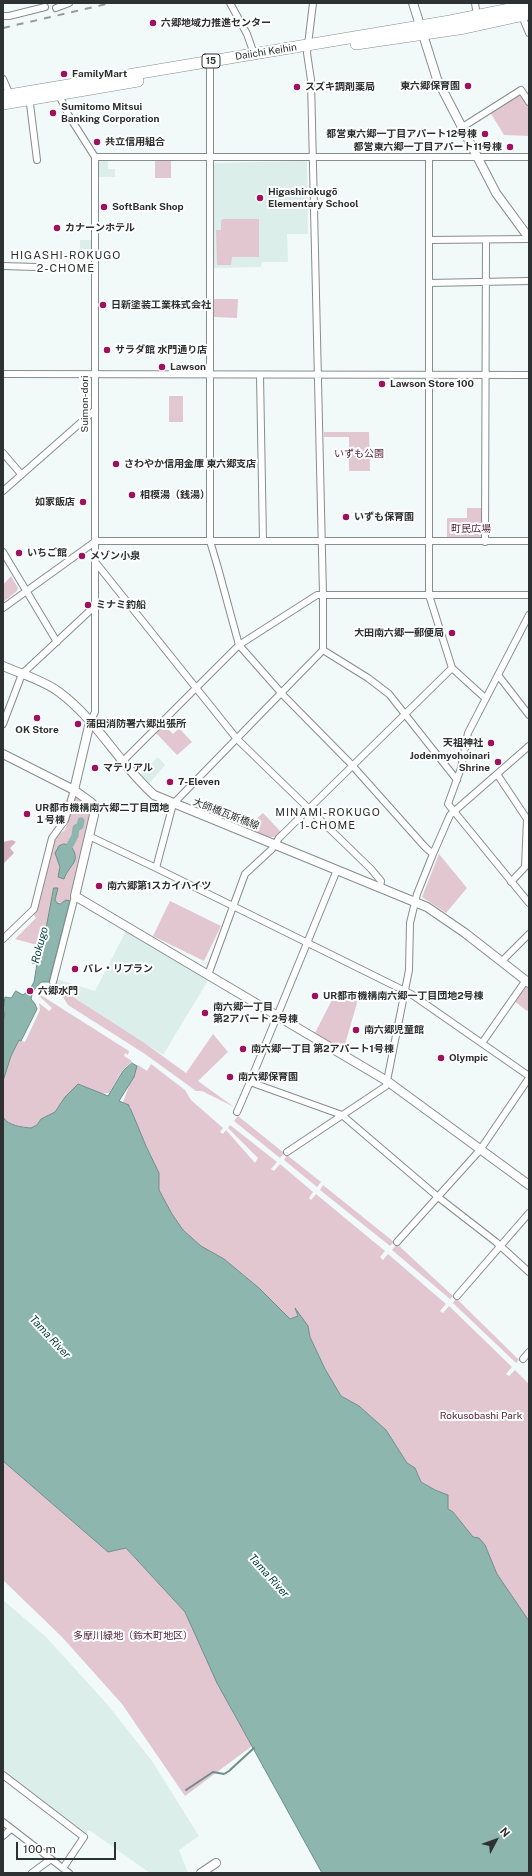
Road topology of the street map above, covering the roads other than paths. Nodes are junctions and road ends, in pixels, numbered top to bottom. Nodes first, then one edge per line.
1 (69, 3) edge
2 (230, 3) edge
3 (412, 3) edge
4 (475, 3) edge
5 (312, 4) edge
6 (529, 5) edge
7 (45, 7) dead end
8 (56, 8) dead end
9 (525, 15) edge
10 (3, 16) edge
11 (477, 16) junction
12 (420, 30) junction
13 (529, 33) edge
14 (307, 49) junction
15 (254, 54) junction
16 (210, 69) junction
17 (3, 79) edge
18 (58, 91) junction
19 (7, 96) edge
20 (529, 102) edge
21 (3, 104) edge
22 (30, 104) dead end
23 (461, 128) junction
24 (476, 156) junction
25 (95, 157) junction
26 (210, 157) junction
27 (312, 157) junction
28 (429, 157) junction
29 (529, 157) edge
30 (37, 160) dead end
31 (529, 239) edge
32 (430, 240) junction
33 (486, 240) junction
34 (3, 266) edge
35 (36, 267) dead end
36 (486, 281) junction
37 (529, 281) edge
38 (429, 283) junction
39 (3, 374) edge
40 (95, 374) junction
41 (210, 374) junction
42 (317, 374) junction
43 (428, 374) junction
44 (486, 374) junction
45 (260, 375) junction
46 (529, 375) edge
47 (96, 410) junction
48 (3, 453) edge
49 (21, 474) junction
50 (3, 491) edge
51 (96, 541) junction
52 (210, 541) junction
53 (263, 541) junction
54 (321, 541) junction
55 (429, 541) junction
56 (485, 542) junction
57 (529, 542) edge
58 (3, 552) edge
59 (96, 564) junction
60 (26, 592) junction
61 (323, 595) junction
62 (429, 595) junction
63 (529, 595) edge
64 (96, 605) junction
65 (3, 608) edge
66 (529, 615) edge
67 (57, 642) junction
68 (239, 645) junction
69 (323, 650) junction
70 (3, 666) edge
71 (452, 668) junction
72 (22, 674) junction
73 (498, 675) junction
74 (197, 689) junction
75 (281, 693) junction
76 (485, 698) junction
77 (405, 714) junction
78 (529, 716) edge
79 (90, 722) junction
80 (3, 724) edge
81 (237, 739) junction
82 (529, 746) edge
83 (3, 754) edge
84 (123, 761) junction
85 (353, 767) junction
86 (497, 774) junction
87 (457, 780) junction
88 (74, 790) junction
89 (173, 804) junction
90 (310, 809) junction
91 (454, 811) junction
92 (528, 819) edge
93 (89, 836) junction
94 (276, 844) junction
95 (433, 854) junction
96 (156, 868) junction
97 (337, 870) junction
98 (511, 882) junction
99 (380, 887) junction
100 (75, 896) junction
101 (414, 902) junction
102 (529, 903) edge
103 (233, 906) junction
104 (529, 934) edge
105 (3, 939) edge
106 (307, 944) junction
107 (502, 961) junction
108 (208, 975) junction
109 (53, 982) dead end
110 (527, 982) edge
111 (404, 990) junction
112 (277, 1015) junction
113 (482, 1043) junction
114 (529, 1077) edge
115 (250, 1082) junction
116 (387, 1082) junction
117 (237, 1112) dead end
118 (342, 1115) junction
119 (480, 1150) junction
120 (287, 1152) dead end
121 (529, 1185) edge
122 (438, 1197) junction
123 (529, 1213) edge
124 (397, 1242) dead end
125 (500, 1246) junction
126 (529, 1272) edge
127 (457, 1296) dead end
128 (529, 1352) edge
129 (523, 1359) dead end
130 (3, 1775) edge
131 (3, 1822) edge
132 (11, 1829) junction
133 (3, 1836) edge
134 (51, 1859) junction
135 (216, 1863) dead end
136 (63, 1868) junction
137 (32, 1873) edge
138 (69, 1873) edge
139 (201, 1873) edge

1 - 8 street
2 - 15 street
3 - 12 street
4 - 11 street
5 - 14 street
6 - 11 highway, Daiichi Keihin / 15
7 - 10 street
9 - 12 highway, Daiichi Keihin / 15
9 - 13 street
11 - 12 highway, Daiichi Keihin / 15
12 - 14 highway, Daiichi Keihin / 15
12 - 23 street
14 - 15 highway, Daiichi Keihin / 15
14 - 16 highway, Daiichi Keihin / 15
14 - 27 street
15 - 18 highway, Daiichi Keihin / 15
16 - 18 highway, Daiichi Keihin / 15
16 - 26 street
17 - 19 street
18 - 19 highway, Daiichi Keihin / 15
18 - 21 highway, Daiichi Keihin / 15
18 - 25 street
20 - 23 street
22 - 30 street
23 - 24 street
24 - 28 street
24 - 29 street
24 - 31 street
25 - 26 street
25 - 40 street, Suimon-dori
26 - 27 street
26 - 41 street
27 - 28 street
27 - 42 street
28 - 32 street
31 - 33 street
32 - 33 street
32 - 38 street
33 - 36 street
34 - 35 street
36 - 37 street
36 - 38 street
36 - 44 street
38 - 43 street
39 - 40 street
40 - 41 street
40 - 47 street, Suimon-dori
41 - 45 street
41 - 52 street
42 - 43 street
42 - 45 street
42 - 54 street
43 - 44 street
43 - 55 street
44 - 46 street
44 - 56 street
45 - 53 street
47 - 49 street
47 - 51 street, Suimon-dori
48 - 49 street
49 - 50 street
51 - 52 street
51 - 59 street, Suimon-dori
51 - 60 street
52 - 53 street
52 - 68 street
53 - 54 street
54 - 55 street
54 - 61 street
55 - 56 street
55 - 62 street
56 - 57 street
58 - 60 street
59 - 64 street, Suimon-dori
59 - 74 street
60 - 65 street
60 - 67 street
61 - 62 street
61 - 68 street
61 - 69 street
62 - 63 street
62 - 71 street
64 - 67 street
64 - 79 street, Suimon-dori
66 - 73 street
67 - 72 street
68 - 74 street
68 - 75 street
69 - 75 street
69 - 77 street
70 - 72 street, 大師橋瓦斯橋線
71 - 76 street
71 - 77 street
72 - 79 street, 大師橋瓦斯橋線
72 - 80 street
73 - 76 street
73 - 78 street
74 - 81 street
74 - 84 street
75 - 81 street
75 - 85 street
76 - 87 street
77 - 85 street
77 - 87 street
79 - 84 street, 大師橋瓦斯橋線
79 - 88 street
81 - 89 street
81 - 90 street
82 - 86 street
83 - 88 street
84 - 89 street, 大師橋瓦斯橋線
85 - 90 street
85 - 95 street
86 - 91 street
86 - 92 street
87 - 91 street
88 - 93 street
88 - 105 street
89 - 94 street, 大師橋瓦斯橋線
89 - 96 street
90 - 94 street
90 - 99 street
91 - 95 street
91 - 98 street
92 - 98 street
93 - 96 street
93 - 100 street
94 - 97 street, 大師橋瓦斯橋線
94 - 103 street
95 - 101 street
96 - 103 street
97 - 99 street, 大師橋瓦斯橋線
97 - 106 street
98 - 102 street
99 - 101 street, 大師橋瓦斯橋線
100 - 108 street
100 - 109 street
101 - 107 street, 大師橋瓦斯橋線
101 - 111 street
103 - 106 street
103 - 108 street
104 - 107 street
106 - 111 street
106 - 112 street
107 - 110 street, 大師橋瓦斯橋線
108 - 112 street
110 - 113 street
111 - 113 street
111 - 116 street
112 - 115 street
112 - 116 street
113 - 114 street
114 - 119 street
115 - 117 street
115 - 118 street
116 - 118 street
116 - 119 street
118 - 120 street
118 - 122 street
119 - 121 street
119 - 122 street
122 - 124 street
122 - 125 street
123 - 125 street
125 - 126 street
125 - 127 street
128 - 129 street
130 - 136 street
131 - 132 street
132 - 133 street
132 - 134 street
134 - 136 street
134 - 137 street
135 - 139 street
136 - 138 street

